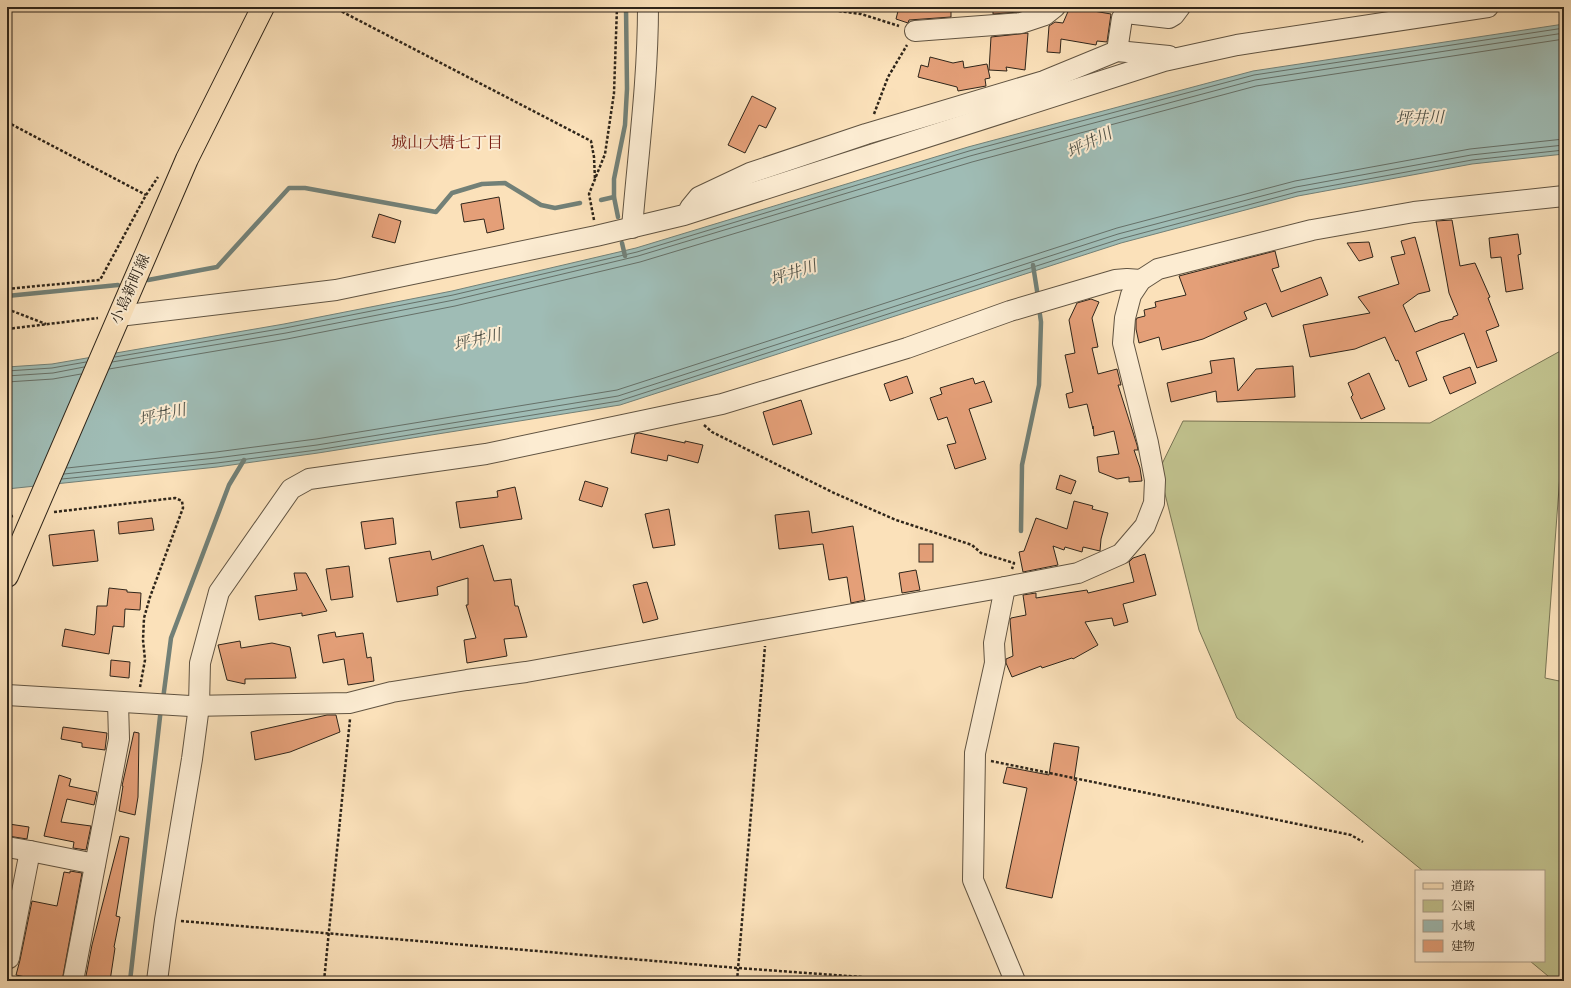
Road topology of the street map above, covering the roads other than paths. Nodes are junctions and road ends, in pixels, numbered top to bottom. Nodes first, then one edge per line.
1 (263, 7) edge
2 (648, 7) edge
3 (1055, 7) edge
4 (1180, 7) edge
5 (1488, 7) edge
6 (1121, 10) edge
7 (1443, 10) edge
8 (915, 31) road end
9 (1117, 51) junction
10 (1181, 57) junction
11 (1564, 196) edge
12 (684, 215) junction
13 (632, 228) junction
14 (1141, 280) junction
15 (117, 320) junction
16 (7, 576) edge
17 (1005, 587) junction
18 (7, 695) edge
19 (133, 703) junction
20 (194, 706) junction
21 (7, 847) edge
22 (30, 851) junction
23 (95, 864) junction
24 (9, 958) dead end
25 (73, 981) edge
26 (157, 981) edge
27 (1015, 981) edge

1 - 15 main road, 小島新町線
2 - 13 street
3 - 8 street
4 - 6 street
5 - 7 street
6 - 9 street
7 - 10 street
9 - 10 street
9 - 12 street
10 - 12 street
11 - 14 street
12 - 13 street
13 - 15 street
14 - 17 street
14 - 20 street
15 - 16 main road, 小島新町線
17 - 20 street
17 - 27 street
18 - 19 street
19 - 20 street
19 - 23 street
20 - 26 street
21 - 22 street
22 - 23 street
22 - 24 street
23 - 25 street

